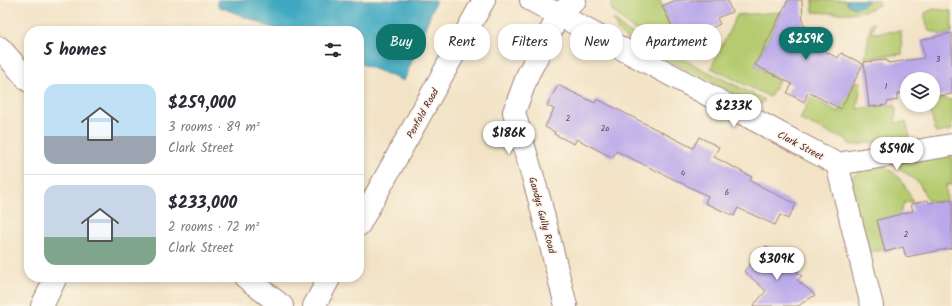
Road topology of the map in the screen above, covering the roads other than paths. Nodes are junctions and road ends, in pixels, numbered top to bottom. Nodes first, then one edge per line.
1 (484, 0) edge
2 (531, 0) edge
3 (575, 0) edge
4 (559, 15) junction
5 (0, 48) edge
6 (24, 74) edge
7 (952, 145) edge
8 (837, 164) junction
9 (364, 216) edge
10 (54, 282) edge
11 (251, 282) edge
12 (327, 282) edge
13 (42, 306) edge
14 (282, 306) edge
15 (314, 306) edge
16 (566, 306) edge
17 (872, 306) edge

1 - 9 street, Penfold Road
2 - 4 street, Clark Street
3 - 4 street, Gandys Gully Road
4 - 8 street, Clark Street
4 - 16 street, Gandys Gully Road
5 - 6 street
7 - 8 street
8 - 17 street
10 - 13 street
11 - 14 street
12 - 15 street

